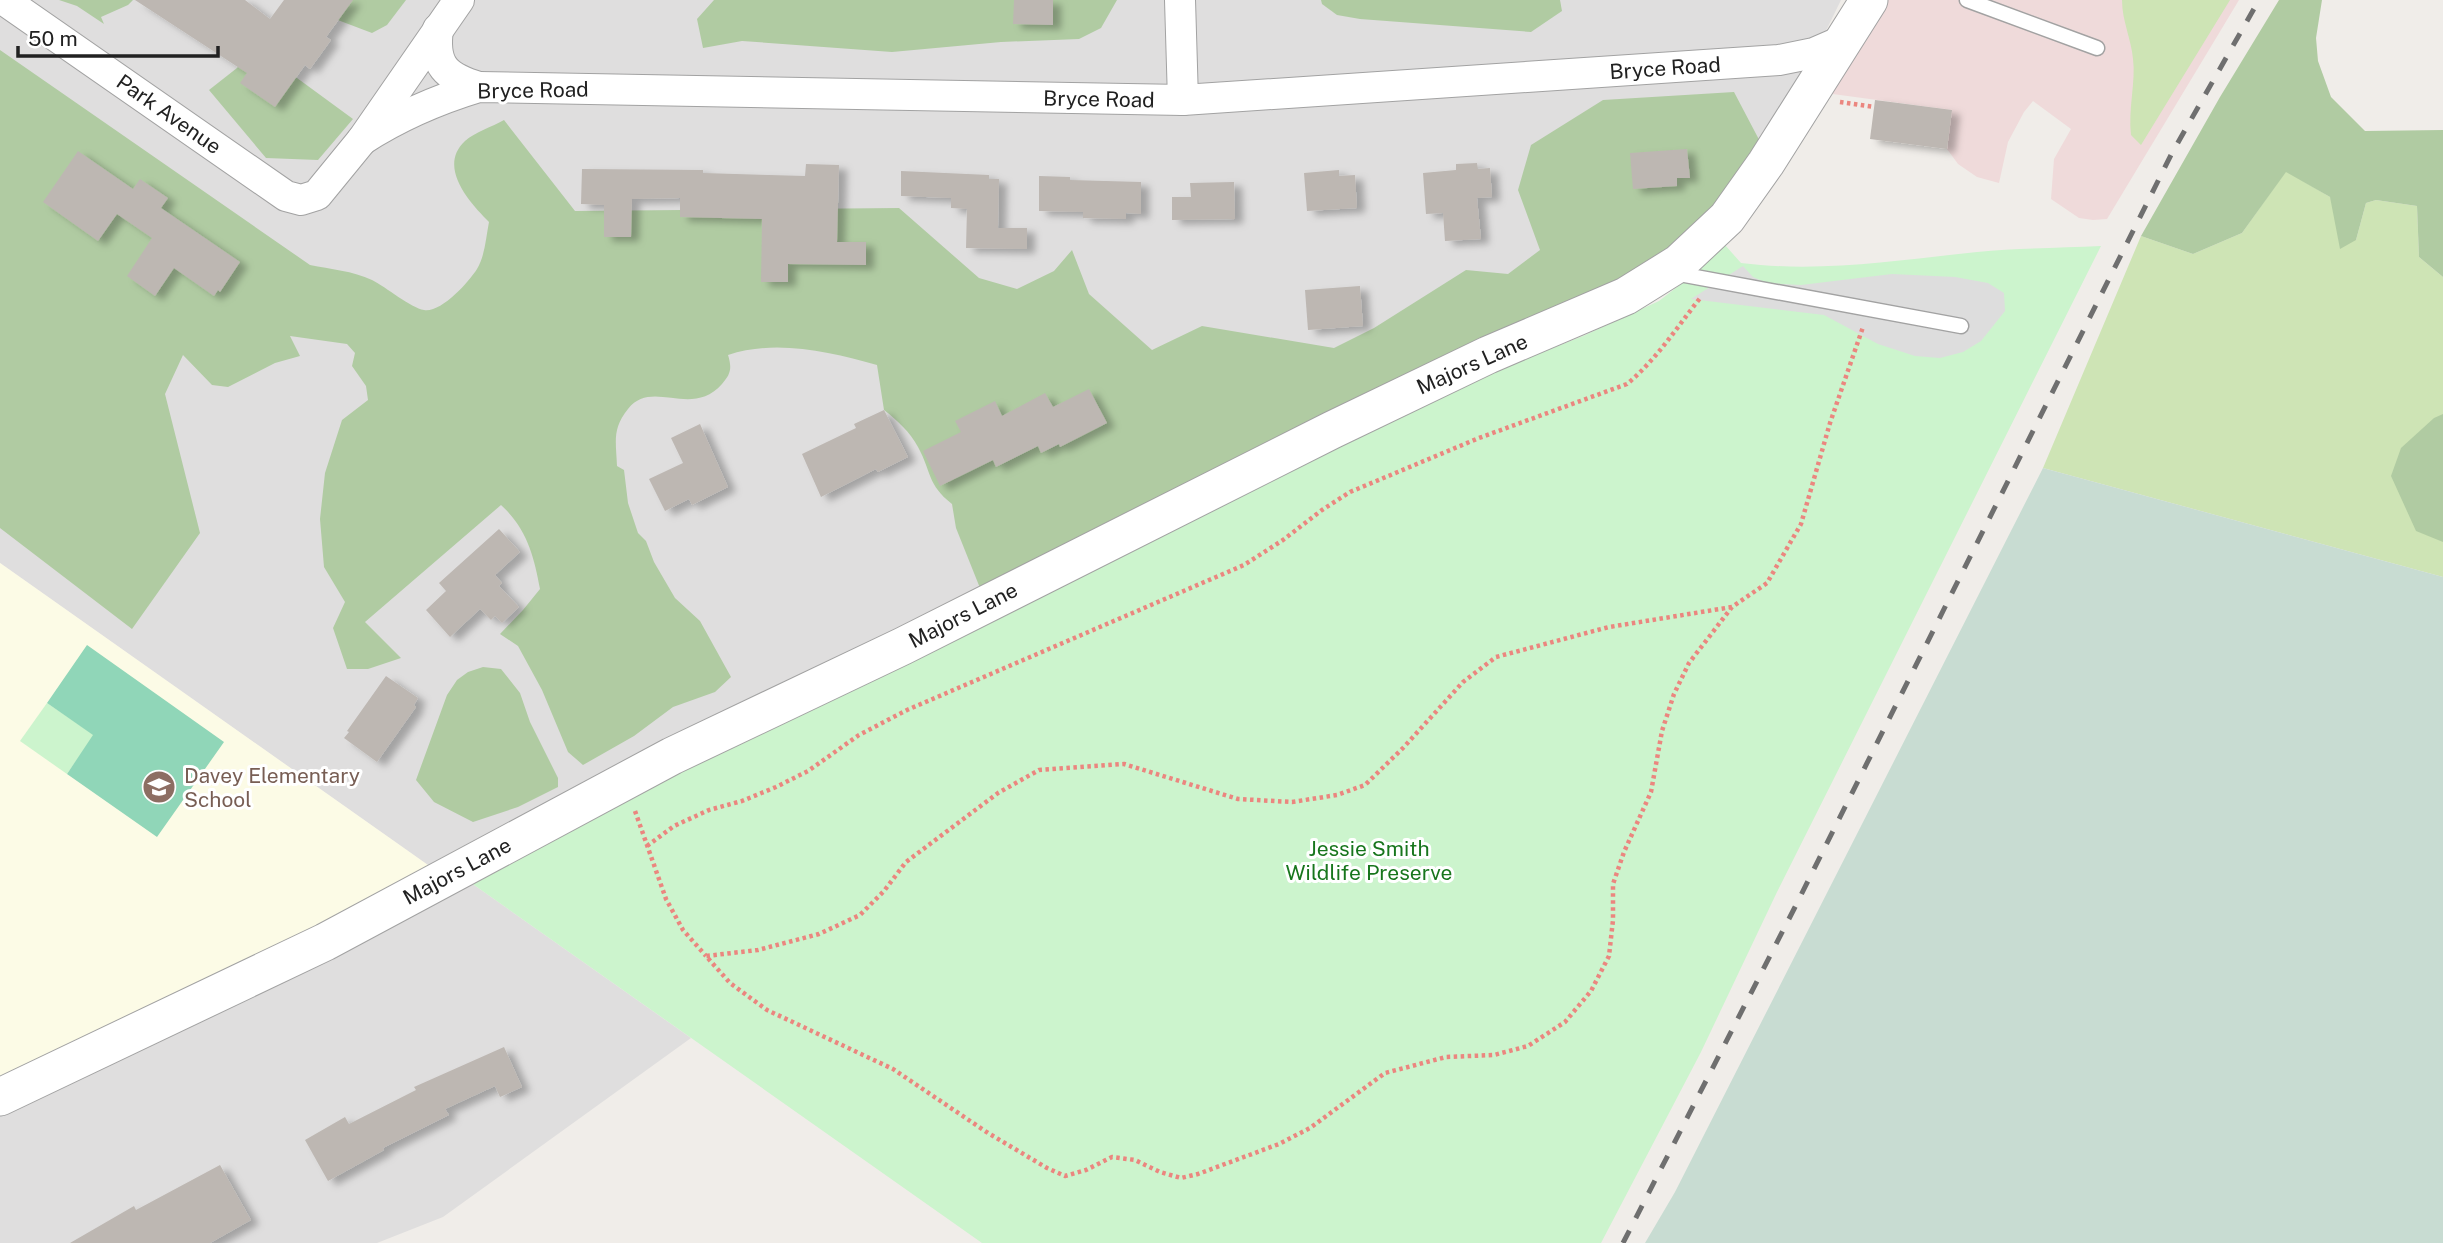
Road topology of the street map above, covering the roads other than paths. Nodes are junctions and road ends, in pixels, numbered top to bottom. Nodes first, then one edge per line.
1 (4, 0) edge
2 (458, 0) edge
3 (1180, 0) edge
4 (1869, 0) edge
5 (1967, 0) edge
6 (438, 29) junction
7 (1844, 40) junction
8 (2097, 48) dead end
9 (479, 87) junction
10 (1183, 100) junction
11 (362, 140) junction
12 (1666, 271) junction
13 (1961, 327) dead end
14 (0, 1097) edge

1 - 11 street, Park Avenue
2 - 6 street
3 - 10 street
4 - 7 street, Majors Lane
5 - 8 lane
6 - 9 street
6 - 11 street
7 - 10 street, Bryce Road
7 - 12 street, Majors Lane
9 - 10 street, Bryce Road
9 - 11 street, Bryce Road
12 - 13 lane
12 - 14 street, Majors Lane

